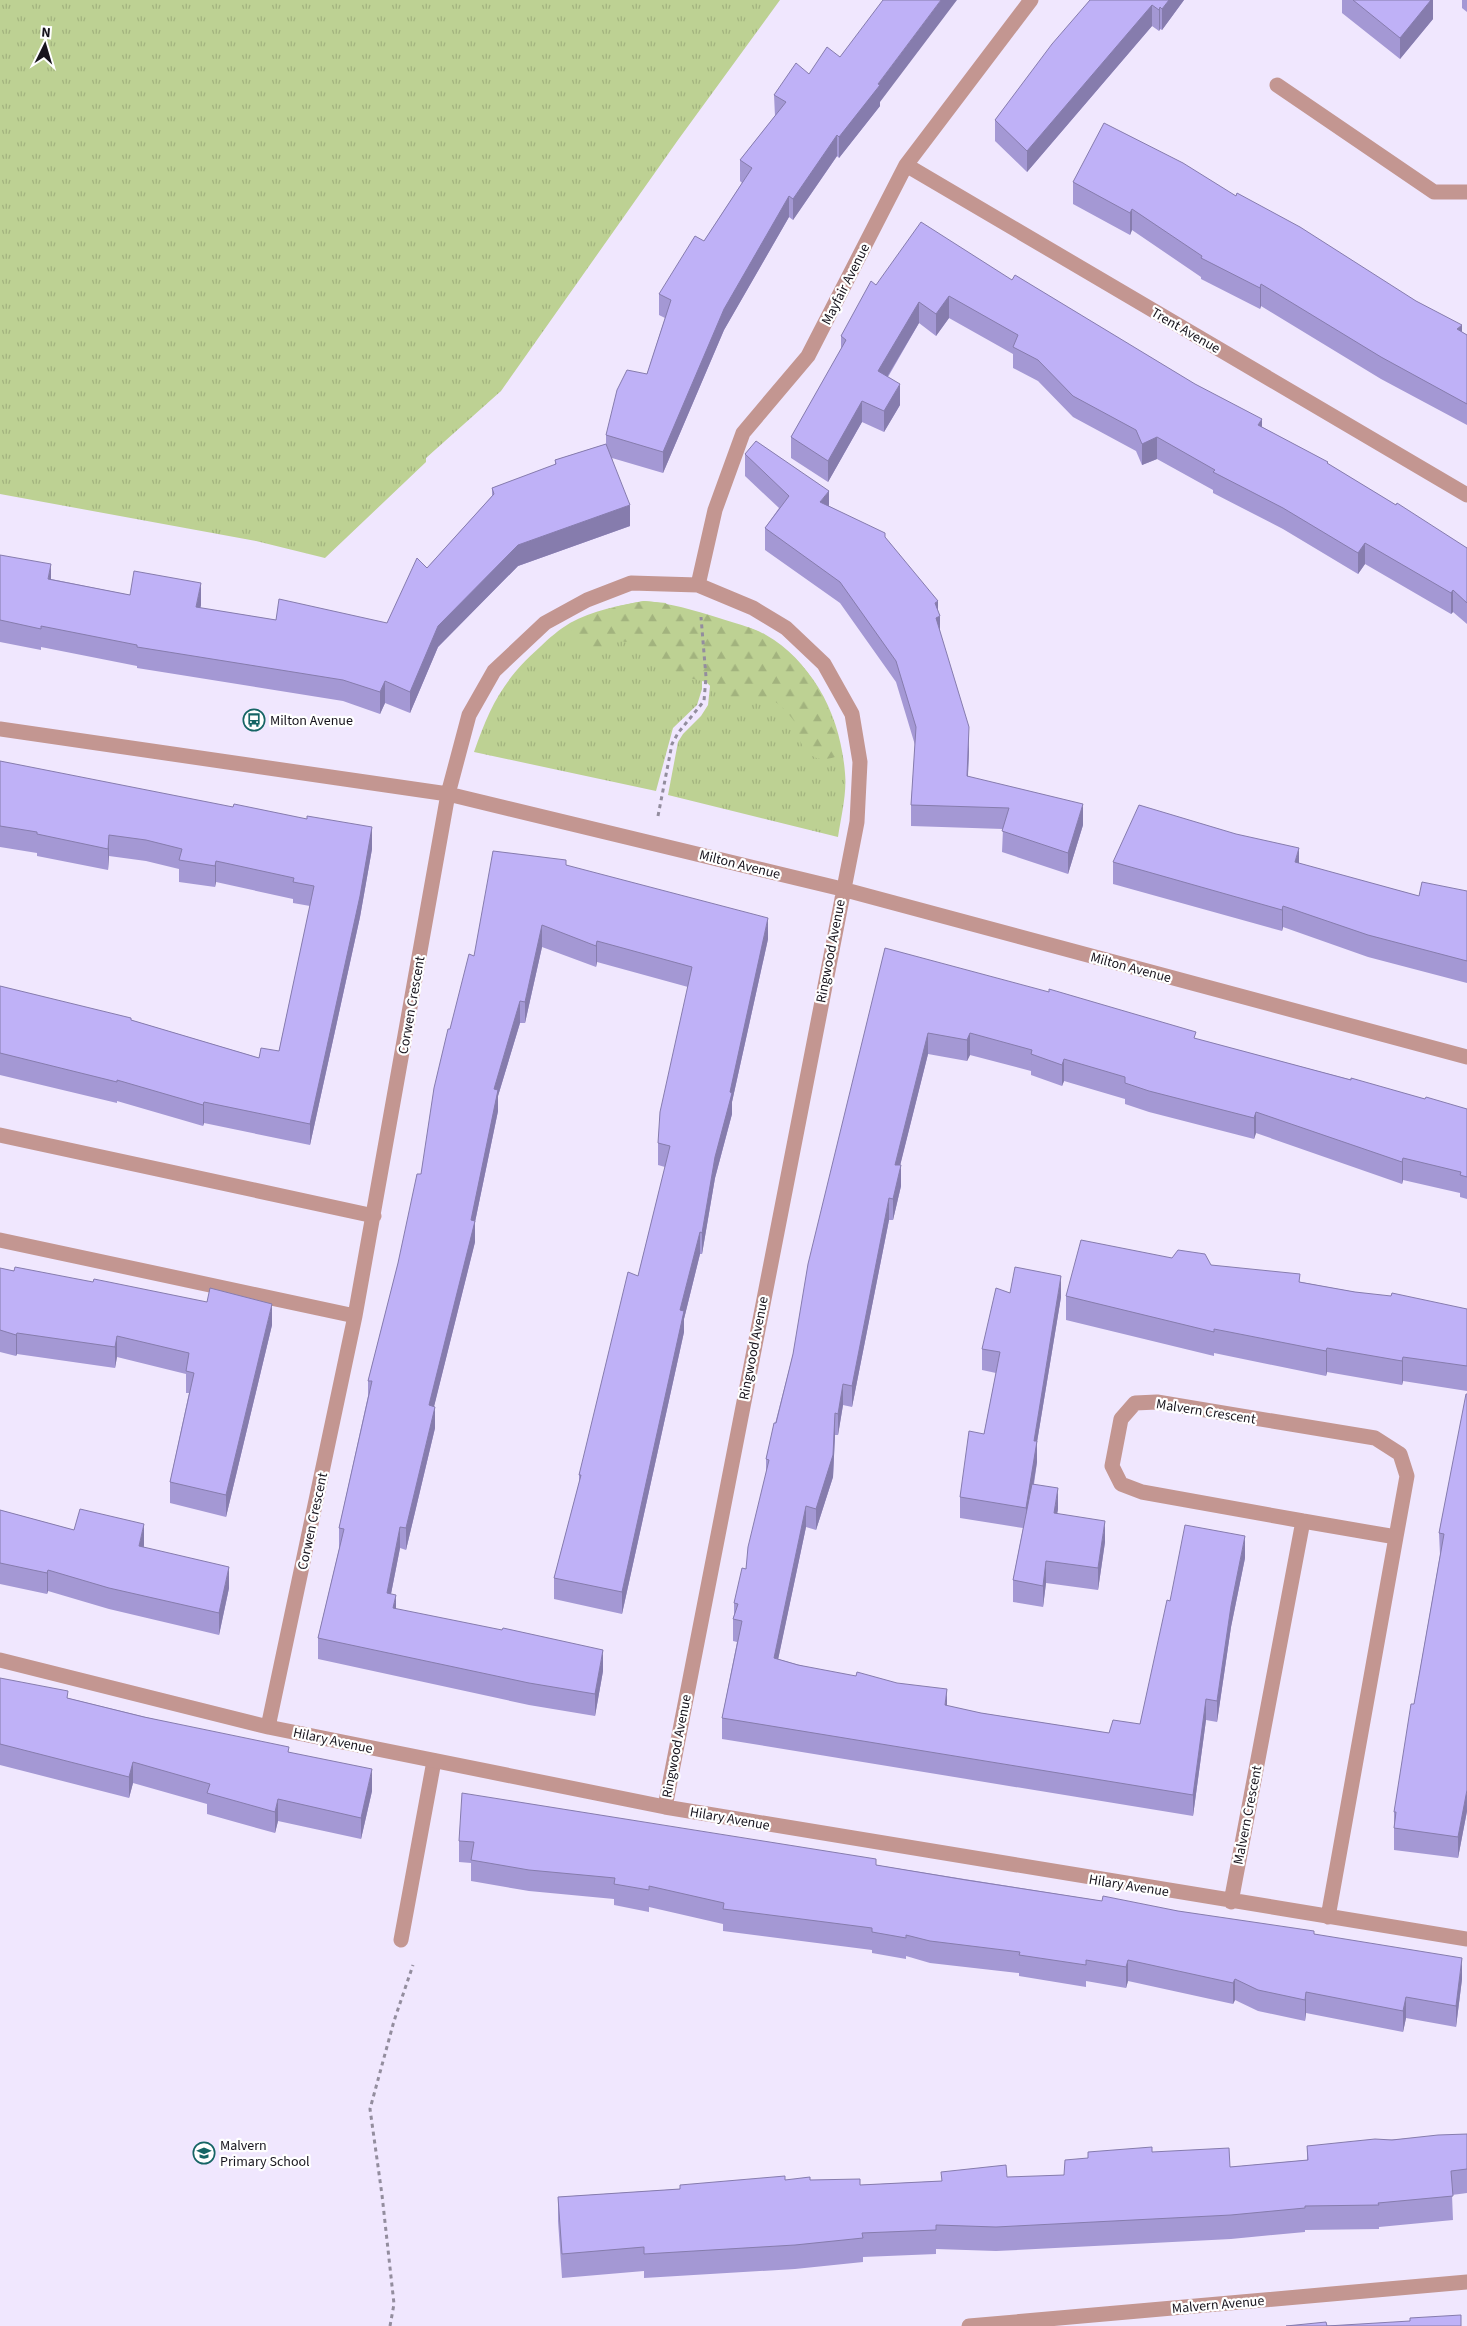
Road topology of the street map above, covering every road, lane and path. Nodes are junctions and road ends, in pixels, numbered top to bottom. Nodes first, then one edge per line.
1 (1031, 0) edge
2 (1278, 85) dead end
3 (906, 165) junction
4 (1467, 192) edge
5 (1467, 496) edge
6 (698, 585) junction
7 (0, 729) edge
8 (448, 794) junction
9 (652, 843) junction
10 (842, 889) junction
11 (1467, 1057) edge
12 (0, 1135) edge
13 (374, 1216) junction
14 (0, 1240) edge
15 (355, 1316) junction
16 (1302, 1521) junction
17 (1396, 1537) junction
18 (0, 1660) edge
19 (268, 1727) junction
20 (434, 1760) junction
21 (664, 1807) junction
22 (1230, 1902) junction
23 (1328, 1917) junction
24 (1467, 1939) edge
25 (402, 1940) joint
26 (1467, 2282) edge
27 (390, 2326) edge
28 (969, 2326) edge

1 - 3 street, Mayfair Avenue
2 - 4 street
3 - 5 street, Trent Avenue
3 - 6 street, Mayfair Avenue
6 - 8 street
6 - 9 path
6 - 10 street
7 - 8 street, Milton Avenue
8 - 9 street, Milton Avenue
8 - 13 street, Corwen Crescent
9 - 10 street, Milton Avenue
10 - 11 street, Milton Avenue
10 - 21 street, Ringwood Avenue
12 - 13 street
13 - 15 street, Corwen Crescent
14 - 15 street
15 - 19 street, Corwen Crescent
16 - 17 street, Malvern Crescent
16 - 17 street, Malvern Crescent
16 - 22 street, Malvern Crescent
17 - 23 street, Malvern Crescent
18 - 19 street, Hilary Avenue
19 - 20 street, Hilary Avenue
20 - 21 street, Hilary Avenue
20 - 25 street
21 - 22 street, Hilary Avenue
22 - 23 street, Hilary Avenue
23 - 24 street, Hilary Avenue
25 - 27 path
26 - 28 street, Malvern Avenue

